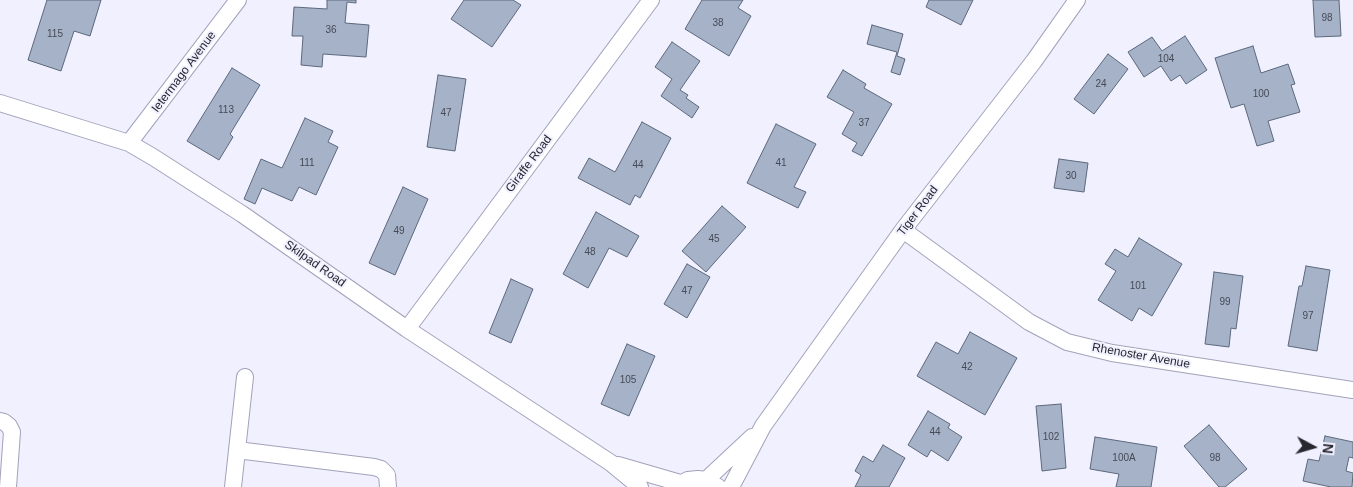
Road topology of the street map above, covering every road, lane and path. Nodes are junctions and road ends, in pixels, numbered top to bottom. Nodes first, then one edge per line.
1 (238, 0) edge
2 (651, 0) edge
3 (1077, 0) edge
4 (0, 103) edge
5 (129, 143) junction
6 (903, 230) junction
7 (407, 329) junction
8 (245, 377) dead end
9 (1353, 390) edge
10 (0, 421) edge
11 (763, 426) junction
12 (237, 450) junction
13 (611, 464) junction
14 (712, 484) edge
15 (677, 485) edge
16 (8, 487) edge
17 (232, 487) edge
18 (388, 487) edge
19 (640, 487) edge
20 (731, 487) edge

1 - 5 street, Ietermago Avenue
2 - 7 street, Giraffe Road
3 - 6 street, Tiger Road
4 - 5 street, Skilpad Road
5 - 7 street, Skilpad Road
6 - 9 street, Rhenoster Avenue
6 - 11 street, Tiger Road
7 - 13 street, Skilpad Road
8 - 12 street
10 - 16 street
11 - 14 street, Tiger Road
11 - 20 street, Tiger Road
12 - 17 street
12 - 18 street
13 - 15 street, Skilpad Road
13 - 19 street, Skilpad Road
14 - 15 street

